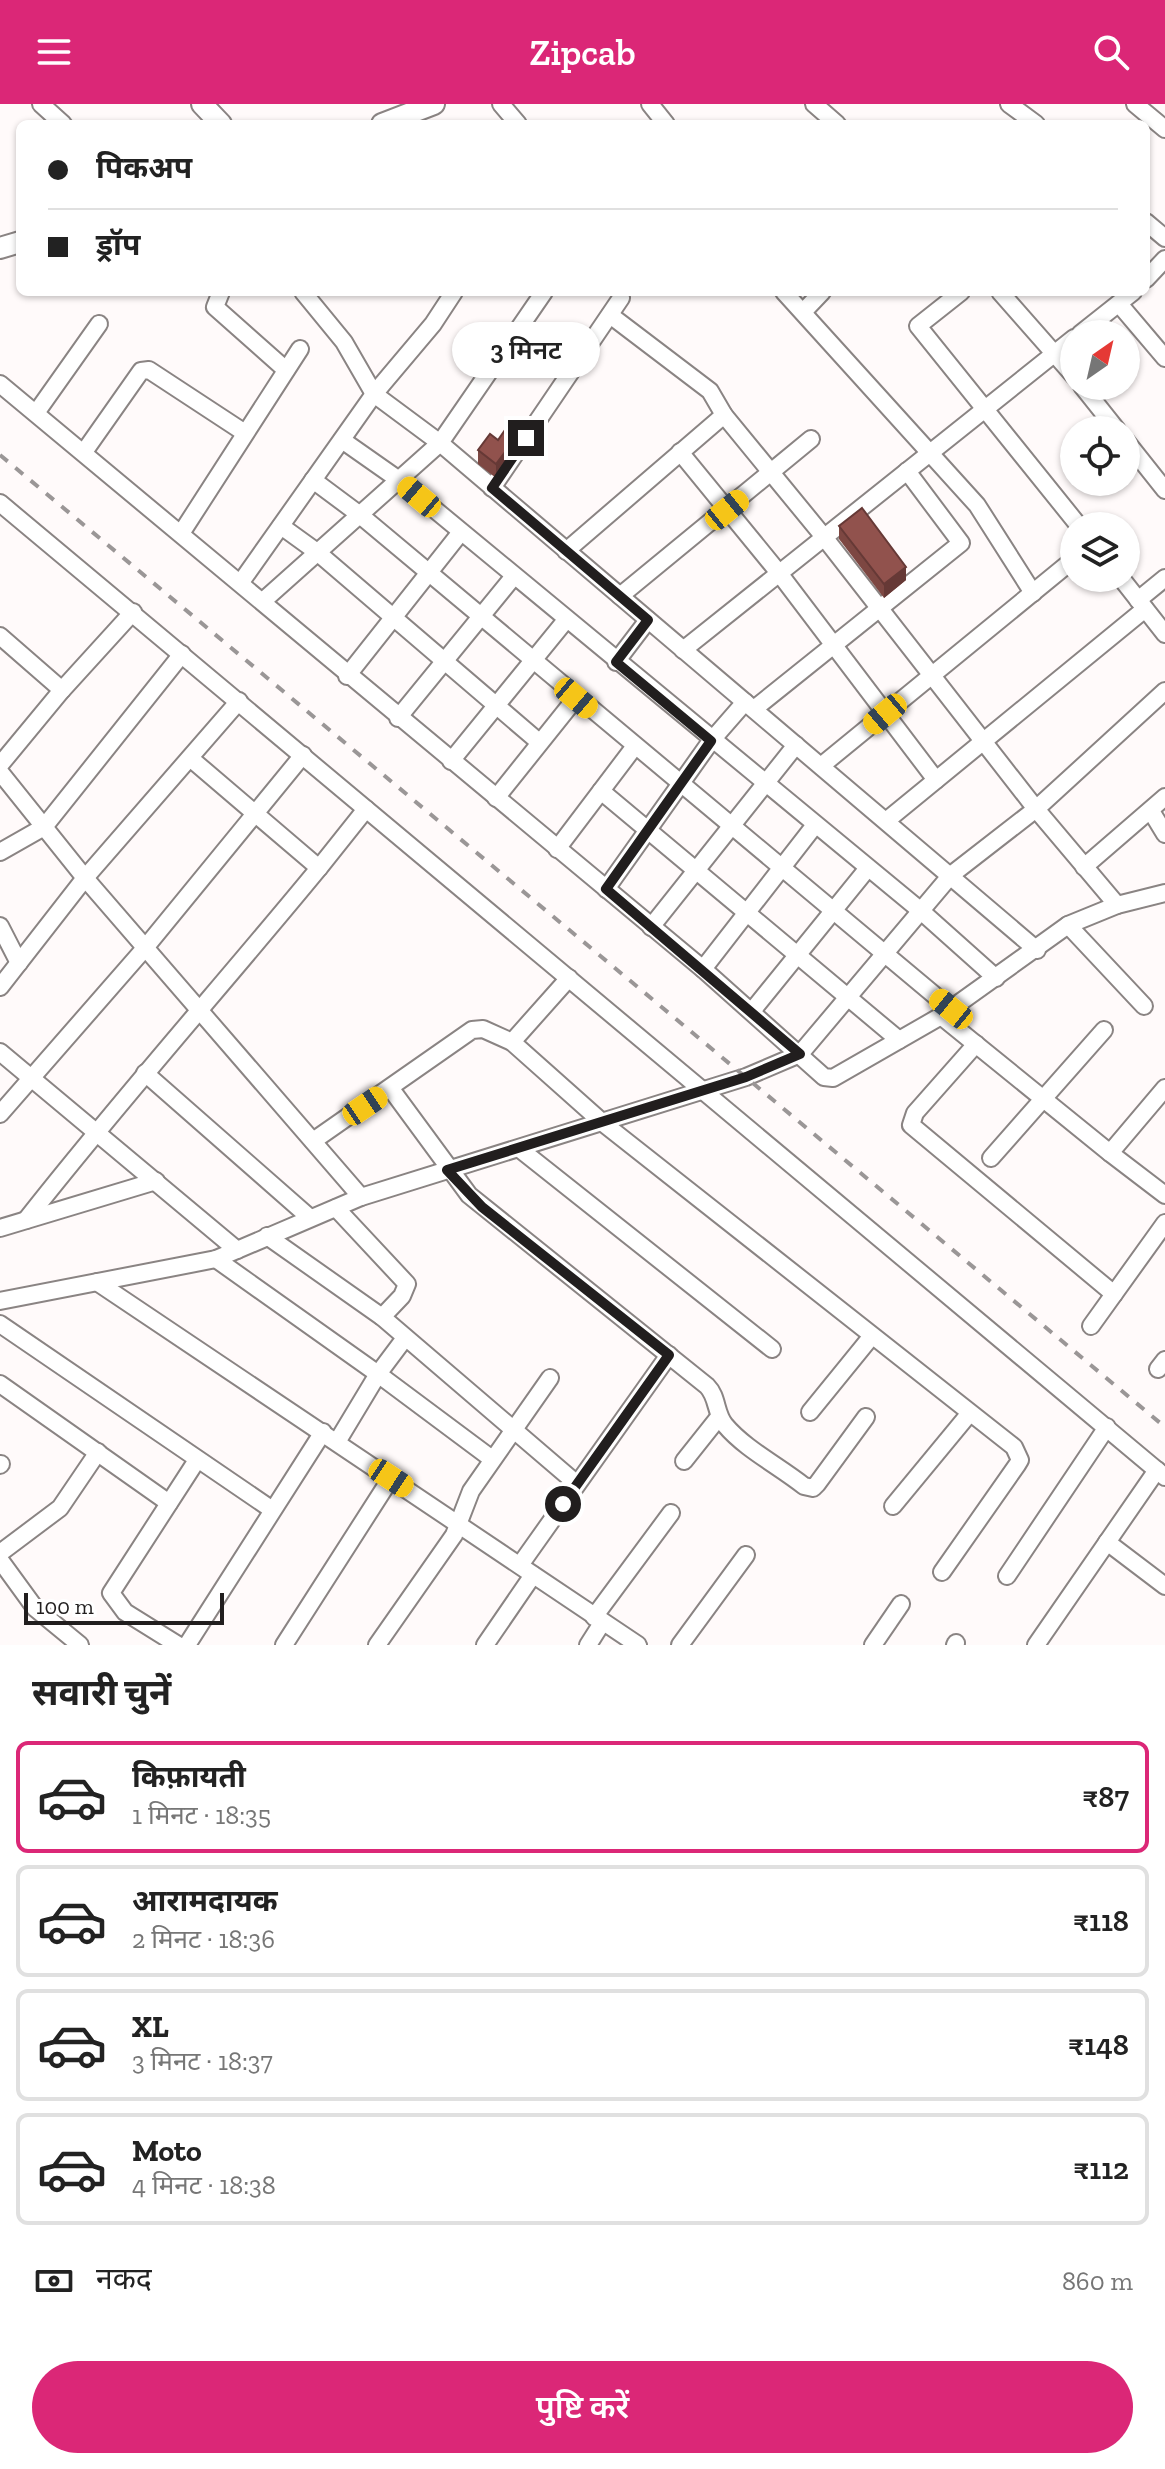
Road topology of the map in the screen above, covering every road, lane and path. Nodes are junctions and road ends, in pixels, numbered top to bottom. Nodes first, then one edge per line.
1 (41, 104) edge
2 (202, 104) edge
3 (434, 104) edge
4 (501, 104) edge
5 (650, 104) edge
6 (814, 104) edge
7 (1009, 104) edge
8 (1135, 104) edge
9 (1151, 115) edge
10 (59, 120) edge
11 (217, 120) edge
12 (392, 120) edge
13 (515, 120) edge
14 (663, 120) edge
15 (832, 120) edge
16 (1031, 120) edge
17 (1165, 129) edge
18 (1165, 259) edge
19 (1150, 275) edge
20 (219, 296) edge
21 (306, 296) edge
22 (451, 296) edge
23 (541, 296) edge
24 (788, 296) edge
25 (818, 296) edge
26 (956, 296) edge
27 (1004, 296) edge
28 (1129, 296) edge
29 (621, 298) dead end
30 (1120, 305) junction
31 (803, 312) junction
32 (610, 315) junction
33 (1099, 320) edge
34 (99, 324) dead end
35 (1060, 348) edge
36 (300, 349) dead end
37 (1055, 352) junction
38 (1060, 358) edge
39 (1165, 358) edge
40 (286, 370) junction
41 (0, 384) edge
42 (374, 394) junction
43 (1093, 400) edge
44 (985, 408) junction
45 (36, 413) junction
46 (724, 415) junction
47 (1106, 416) edge
48 (245, 433) junction
49 (811, 439) dead end
50 (342, 440) junction
51 (440, 443) junction
52 (932, 451) junction
53 (84, 452) junction
54 (680, 452) junction
55 (1140, 459) edge
56 (907, 471) junction
57 (772, 473) junction
58 (313, 480) junction
59 (399, 480) junction
60 (492, 488) junction
61 (1165, 490) edge
62 (0, 503) edge
63 (727, 510) junction
64 (1068, 512) edge
65 (360, 515) junction
66 (281, 526) junction
67 (182, 532) junction
68 (461, 532) junction
69 (824, 537) junction
70 (566, 551) junction
71 (317, 552) junction
72 (1060, 571) edge
73 (779, 573) junction
74 (427, 574) junction
75 (514, 576) junction
76 (1165, 578) edge
77 (241, 582) junction
78 (1132, 592) edge
79 (1033, 593) junction
80 (620, 596) junction
81 (263, 601) junction
82 (1142, 604) junction
83 (880, 608) junction
84 (133, 612) junction
85 (393, 617) junction
86 (480, 618) junction
87 (566, 620) junction
88 (648, 620) junction
89 (1165, 634) edge
90 (0, 636) edge
91 (833, 645) junction
92 (683, 650) junction
93 (182, 654) junction
94 (444, 661) junction
95 (532, 661) junction
96 (616, 662) junction
97 (932, 675) junction
98 (347, 676) junction
99 (62, 690) junction
100 (1165, 691) edge
101 (576, 698) junction
102 (239, 701) junction
103 (496, 706) junction
104 (749, 706) junction
105 (885, 714) junction
106 (398, 718) junction
107 (711, 741) junction
108 (983, 741) junction
109 (539, 742) junction
110 (796, 745) junction
111 (635, 746) junction
112 (303, 755) junction
113 (190, 758) junction
114 (451, 761) junction
115 (0, 765) edge
116 (821, 766) junction
117 (0, 772) edge
118 (936, 780) junction
119 (680, 784) junction
120 (764, 784) junction
121 (601, 791) junction
122 (1165, 797) edge
123 (496, 798) junction
124 (366, 809) junction
125 (1036, 809) junction
126 (1151, 811) junction
127 (254, 815) junction
128 (886, 821) junction
129 (815, 825) junction
130 (731, 826) junction
131 (44, 827) junction
132 (648, 830) junction
133 (1165, 834) edge
134 (557, 849) junction
135 (0, 852) edge
136 (781, 867) junction
137 (1084, 867) junction
138 (319, 868) junction
139 (868, 868) junction
140 (696, 870) junction
141 (951, 875) junction
142 (85, 878) junction
143 (606, 889) junction
144 (1165, 893) edge
145 (1117, 905) junction
146 (921, 911) junction
147 (746, 912) junction
148 (832, 912) junction
149 (1068, 925) junction
150 (0, 926) edge
151 (651, 927) junction
152 (145, 948) junction
153 (1037, 950) junction
154 (798, 953) junction
155 (884, 953) junction
156 (19, 963) junction
157 (703, 969) junction
158 (569, 978) junction
159 (996, 978) junction
160 (0, 987) edge
161 (847, 997) junction
162 (1144, 1006) dead end
163 (202, 1011) junction
164 (752, 1011) junction
165 (946, 1012) junction
166 (1104, 1030) dead end
167 (899, 1040) junction
168 (512, 1042) junction
169 (976, 1044) junction
170 (0, 1052) edge
171 (800, 1054) junction
172 (145, 1073) junction
173 (31, 1077) junction
174 (1165, 1088) edge
175 (391, 1089) junction
176 (702, 1091) junction
177 (1043, 1098) junction
178 (0, 1114) edge
179 (603, 1123) junction
180 (96, 1129) junction
181 (313, 1141) junction
182 (521, 1150) junction
183 (1110, 1153) junction
184 (991, 1158) dead end
185 (447, 1170) junction
186 (156, 1181) junction
187 (1165, 1195) edge
188 (361, 1197) junction
189 (336, 1208) junction
190 (309, 1217) junction
191 (26, 1220) junction
192 (1165, 1223) edge
193 (0, 1228) edge
194 (267, 1236) junction
195 (237, 1250) junction
196 (216, 1259) junction
197 (97, 1282) junction
198 (1114, 1294) junction
199 (0, 1301) edge
200 (382, 1317) junction
201 (0, 1324) edge
202 (1091, 1326) dead end
203 (871, 1337) junction
204 (405, 1338) junction
205 (772, 1349) dead end
206 (669, 1355) junction
207 (378, 1374) junction
208 (550, 1378) dead end
209 (0, 1384) edge
210 (810, 1412) dead end
211 (969, 1414) junction
212 (719, 1417) junction
213 (866, 1417) dead end
214 (1107, 1427) junction
215 (323, 1432) junction
216 (513, 1433) junction
217 (337, 1442) junction
218 (98, 1452) junction
219 (492, 1459) junction
220 (197, 1460) junction
221 (684, 1461) dead end
222 (1161, 1473) edge
223 (391, 1478) junction
224 (577, 1484) junction
225 (169, 1503) junction
226 (893, 1506) dead end
227 (271, 1509) junction
228 (671, 1513) dead end
229 (460, 1523) junction
230 (1107, 1542) junction
231 (0, 1553) edge
232 (746, 1555) dead end
233 (0, 1560) edge
234 (527, 1570) junction
235 (942, 1572) dead end
236 (1007, 1576) dead end
237 (1165, 1586) edge
238 (901, 1604) dead end
239 (598, 1620) junction
240 (80, 1645) edge
241 (178, 1645) edge
242 (187, 1645) edge
243 (284, 1645) edge
244 (377, 1645) edge
245 (485, 1645) edge
246 (588, 1645) edge
247 (638, 1645) edge
248 (680, 1645) edge
249 (873, 1645) edge
250 (1036, 1645) edge

1 - 10 street
2 - 11 street
3 - 12 street
4 - 13 street
5 - 14 street
6 - 15 street
7 - 16 street
8 - 9 street
9 - 17 street
18 - 19 street
20 - 40 street
21 - 42 street
22 - 42 street
23 - 51 street
24 - 31 street
25 - 31 street
26 - 44 street
27 - 37 street
28 - 30 street
29 - 32 street
30 - 33 street
30 - 39 street
31 - 52 street
32 - 46 street
32 - 60 street
34 - 45 street
35 - 37 street
36 - 40 street
37 - 38 street
37 - 44 street
40 - 48 street
41 - 45 street
42 - 50 street
42 - 51 street
43 - 47 street
44 - 52 street
44 - 64 street
45 - 53 street
46 - 54 street
46 - 57 street
48 - 53 street
48 - 67 street
49 - 57 street
50 - 58 street
50 - 59 street
51 - 59 street
51 - 60 street
52 - 56 street
52 - 79 street
53 - 67 street
54 - 63 street
54 - 70 street
55 - 61 street
56 - 69 street
56 - 83 street
57 - 63 street
57 - 69 street
58 - 65 street
58 - 66 street
59 - 65 street
59 - 68 street
60 - 70 street
62 - 84 street
63 - 73 street
63 - 80 street
65 - 71 street
65 - 74 street
66 - 71 street
66 - 77 street
67 - 77 street
68 - 74 street
68 - 75 street
69 - 73 street
69 - 83 street
70 - 80 street
71 - 81 street
71 - 85 street
72 - 79 street
73 - 91 street
73 - 92 street
74 - 85 street
74 - 86 street
75 - 86 street
75 - 87 street
76 - 82 street
77 - 81 street
78 - 82 street
79 - 97 street
80 - 88 street
81 - 98 street
82 - 89 street
82 - 108 street
83 - 91 street
83 - 97 street
84 - 93 street
84 - 99 street
85 - 94 street
85 - 98 street
86 - 94 street
86 - 95 street
87 - 95 street
87 - 96 street
88 - 92 street
88 - 96 street
90 - 99 street
91 - 104 street
91 - 105 street
92 - 104 street
93 - 102 street
93 - 131 street
94 - 103 street
94 - 106 street
95 - 101 street
95 - 103 street
96 - 107 street
97 - 105 street
97 - 108 street
98 - 106 street
99 - 115 street
100 - 125 street
101 - 109 street
101 - 111 street
102 - 112 street
102 - 113 street
103 - 109 street
103 - 114 street
104 - 107 street
104 - 110 street
105 - 116 street
105 - 118 street
106 - 114 street
107 - 119 street
107 - 120 street
108 - 118 street
108 - 125 street
109 - 123 street
110 - 116 street
110 - 120 street
111 - 119 street
111 - 121 street
112 - 124 street
112 - 127 street
113 - 127 street
113 - 142 street
114 - 123 street
116 - 128 street
117 - 131 street
118 - 128 street
119 - 130 street
119 - 132 street
120 - 129 street
120 - 130 street
121 - 132 street
121 - 134 street
122 - 126 street
123 - 134 street
124 - 138 street
124 - 158 street
125 - 137 street
125 - 141 street
126 - 133 street
126 - 137 street
127 - 138 street
127 - 152 street
128 - 141 street
129 - 136 street
129 - 139 street
130 - 136 street
130 - 140 street
131 - 135 street
131 - 142 street
132 - 140 street
132 - 143 street
134 - 143 street
136 - 147 street
136 - 148 street
137 - 145 street
138 - 163 street
139 - 146 street
139 - 148 street
140 - 147 street
140 - 151 street
141 - 146 street
141 - 153 street
142 - 152 street
142 - 156 street
143 - 151 street
144 - 145 street
145 - 149 street
146 - 155 street
146 - 159 street
147 - 154 street
147 - 157 street
148 - 154 street
148 - 155 street
149 - 153 street
149 - 162 street
150 - 156 street
151 - 157 street
152 - 163 street
152 - 173 street
153 - 159 street
154 - 161 street
154 - 164 street
155 - 161 street
155 - 165 street
156 - 160 street
157 - 164 street
158 - 168 street
158 - 176 street
159 - 165 street
161 - 167 street
161 - 171 street
163 - 172 street
163 - 181 street
164 - 171 street
165 - 167 street
165 - 169 street
166 - 177 street
167 - 171 street
168 - 175 street
168 - 179 street
169 - 177 street
169 - 198 street
170 - 173 street
171 - 176 street
172 - 180 street
172 - 190 street
173 - 178 street
173 - 180 street
174 - 183 street
175 - 181 street
175 - 185 street
176 - 179 street
176 - 214 street
177 - 183 street
177 - 184 street
179 - 182 street
179 - 203 street
180 - 186 street
180 - 191 street
181 - 188 street
182 - 185 street
182 - 205 street
183 - 187 street
185 - 188 street
185 - 206 street
186 - 191 street
186 - 195 street
188 - 189 street
189 - 190 street
189 - 200 street
190 - 194 street
191 - 193 street
192 - 198 street
194 - 195 street
194 - 200 street
195 - 196 street
196 - 197 street
196 - 207 street
197 - 199 street
197 - 215 street
198 - 202 street
200 - 204 street
201 - 220 street
203 - 210 street
203 - 211 street
204 - 207 street
204 - 216 street
206 - 212 street
206 - 224 street
207 - 217 street
207 - 219 street
208 - 216 street
209 - 218 street
211 - 226 street
211 - 235 street
212 - 213 street
212 - 221 street
214 - 222 street
214 - 236 street
215 - 217 street
215 - 227 street
216 - 219 street
216 - 224 street
217 - 223 street
218 - 225 street
218 - 231 street
219 - 229 street
220 - 225 street
220 - 227 street
222 - 230 street
223 - 229 street
223 - 243 street
224 - 234 street
225 - 241 street
227 - 242 street
228 - 239 street
229 - 234 street
229 - 244 street
230 - 237 street
230 - 250 street
232 - 248 street
233 - 240 street
234 - 239 street
234 - 245 street
238 - 249 street
239 - 246 street
239 - 247 street

